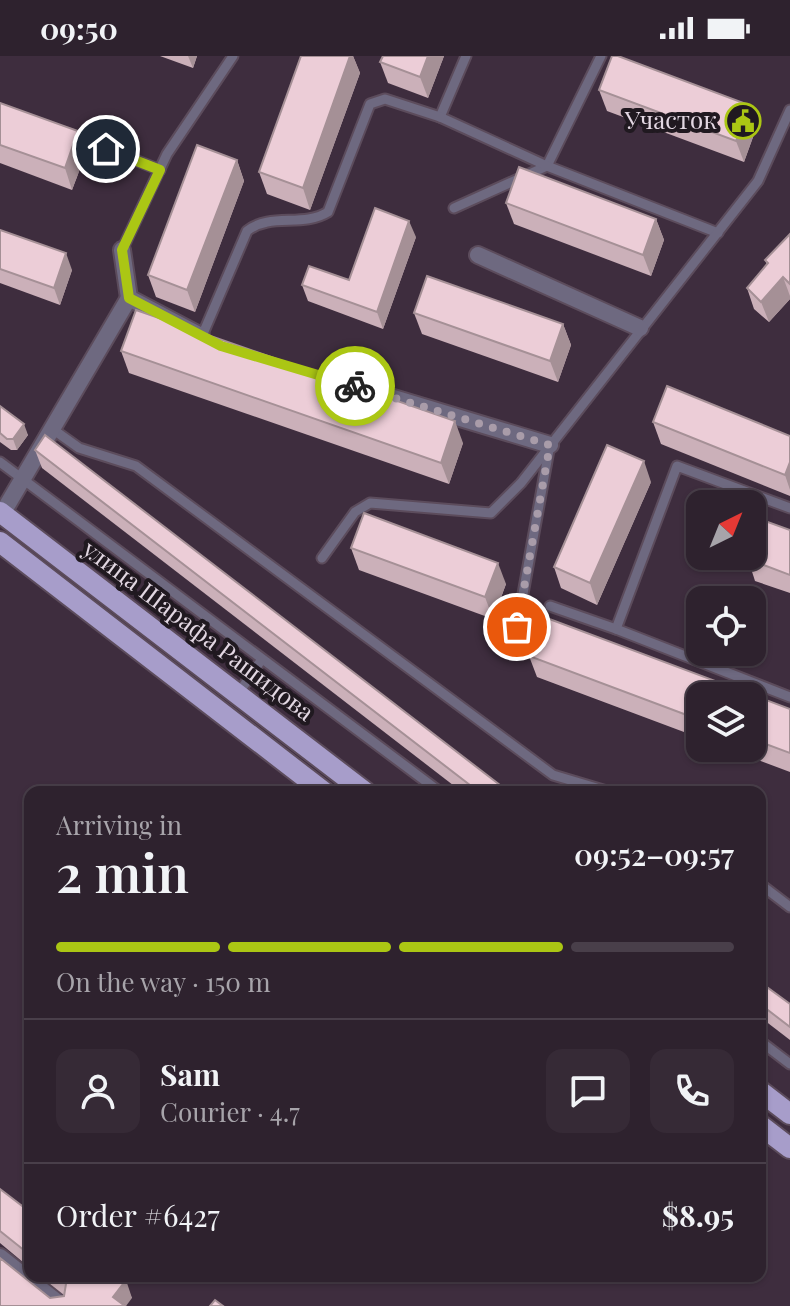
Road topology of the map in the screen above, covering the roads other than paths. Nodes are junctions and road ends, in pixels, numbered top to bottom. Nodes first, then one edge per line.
1 (233, 56) edge
2 (466, 56) edge
3 (601, 56) edge
4 (790, 110) edge
5 (440, 117) junction
6 (58, 130) edge
7 (547, 166) junction
8 (160, 170) junction
9 (454, 208) dead end
10 (718, 233) junction
11 (122, 250) joint
12 (478, 255) dead end
13 (129, 298) junction
14 (640, 328) junction
15 (202, 336) junction
16 (221, 346) edge
17 (313, 373) edge
18 (51, 428) junction
19 (550, 445) junction
20 (0, 462) edge
21 (21, 478) junction
22 (790, 508) edge
23 (1, 513) edge
24 (0, 542) edge
25 (322, 558) dead end
26 (550, 606) dead end
27 (517, 627) dead end
28 (616, 629) junction
29 (262, 659) junction
30 (238, 694) junction
31 (790, 697) edge
32 (316, 786) edge
33 (357, 786) edge
34 (432, 786) edge
35 (590, 786) edge
36 (766, 889) edge
37 (790, 907) edge
38 (766, 1046) edge
39 (790, 1064) edge
40 (766, 1096) edge
41 (790, 1114) edge
42 (766, 1130) edge
43 (790, 1148) edge
44 (0, 1257) edge
45 (24, 1276) edge
46 (32, 1282) edge
47 (62, 1306) edge

1 - 8 lane
2 - 5 lane
3 - 7 lane
4 - 10 lane
5 - 7 lane
5 - 15 lane
6 - 8 lane
7 - 9 lane
7 - 10 lane
8 - 11 lane
10 - 14 lane
11 - 13 street
12 - 14 street
13 - 15 street
13 - 18 street
14 - 19 lane
15 - 16 street
17 - 19 street
18 - 21 street
18 - 35 lane
19 - 25 lane
19 - 27 lane
20 - 21 lane
21 - 23 street
21 - 29 lane
22 - 28 lane
23 - 30 main road, улица Шарафа Рашидова
24 - 32 main road
26 - 28 lane
28 - 31 lane
29 - 30 lane
29 - 34 lane
30 - 33 main road, улица Шарафа Рашидова
36 - 37 lane
38 - 39 lane
40 - 41 main road
42 - 43 main road
44 - 45 street
46 - 47 street

